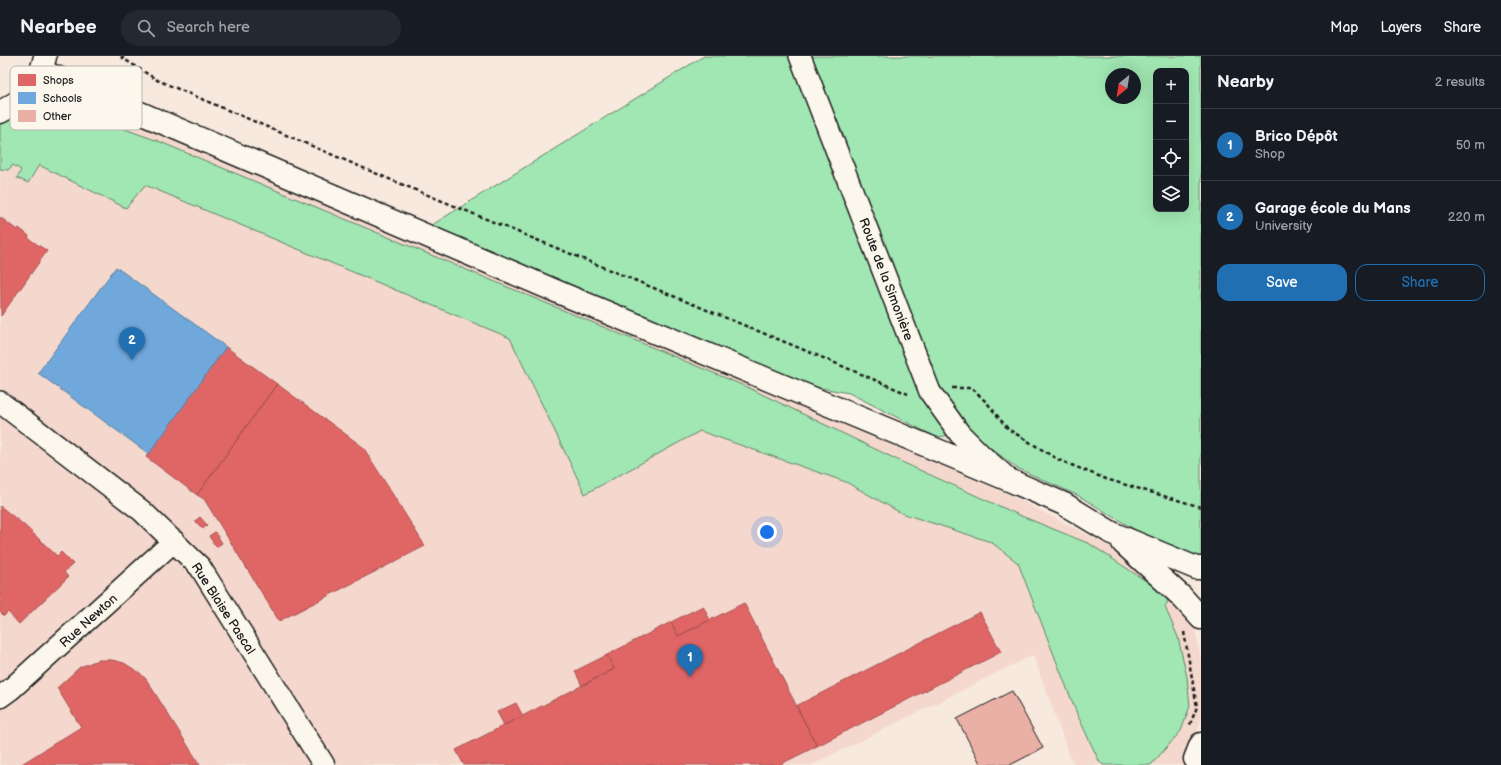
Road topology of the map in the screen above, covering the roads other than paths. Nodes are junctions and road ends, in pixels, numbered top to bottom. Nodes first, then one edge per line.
1 (800, 56) edge
2 (10, 107) edge
3 (142, 107) edge
4 (0, 112) edge
5 (0, 402) edge
6 (1009, 480) junction
7 (1112, 533) junction
8 (174, 541) junction
9 (1201, 568) edge
10 (1192, 623) edge
11 (0, 697) edge
12 (324, 765) edge

1 - 6 street, Route de la Simonière
2 - 4 main road
3 - 6 main road
5 - 8 street, Rue Blaise Pascal
6 - 7 main road
7 - 9 main road
7 - 10 main road
8 - 11 street, Rue Newton
8 - 12 street, Rue Blaise Pascal

